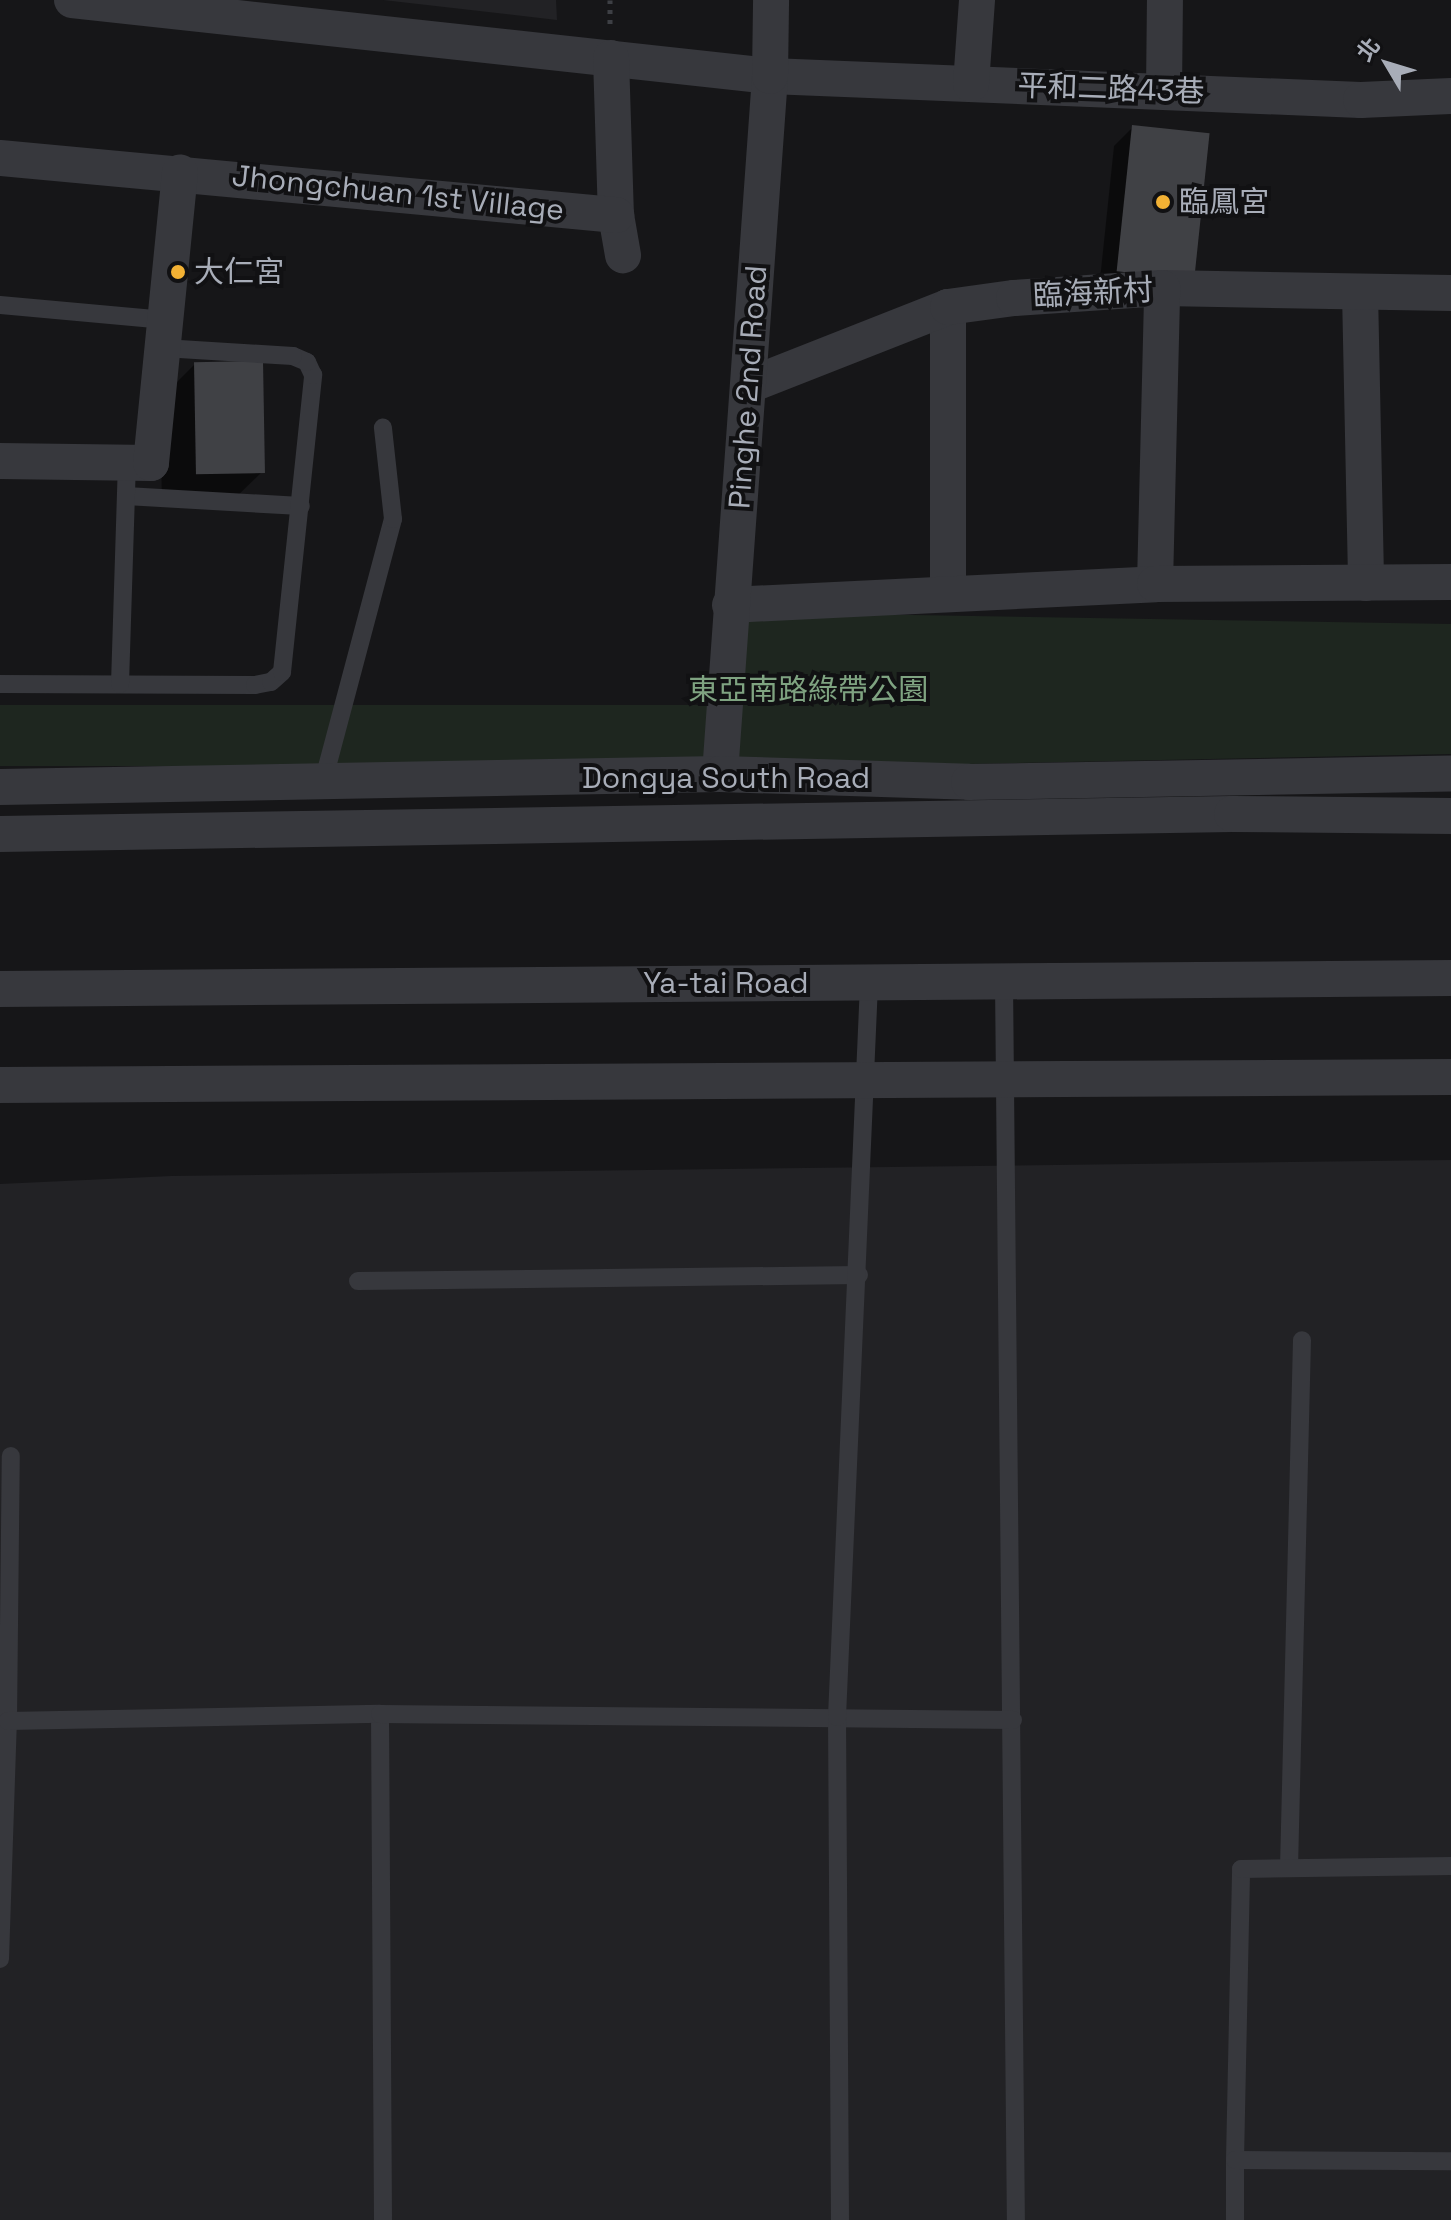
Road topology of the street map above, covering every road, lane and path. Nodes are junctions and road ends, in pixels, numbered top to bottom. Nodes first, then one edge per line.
1 (72, 0) edge
2 (771, 0) edge
3 (977, 0) edge
4 (1165, 0) edge
5 (611, 58) junction
6 (770, 76) junction
7 (971, 84) junction
8 (1164, 91) junction
9 (1451, 96) edge
10 (0, 158) edge
11 (180, 172) junction
12 (616, 215) junction
13 (623, 255) dead end
14 (1162, 288) junction
15 (1360, 292) junction
16 (1451, 293) edge
17 (0, 305) edge
18 (948, 307) junction
19 (164, 334) junction
20 (750, 385) junction
21 (383, 428) dead end
22 (0, 461) edge
23 (126, 479) junction
24 (301, 506) junction
25 (1451, 582) edge
26 (1366, 583) junction
27 (1155, 584) junction
28 (948, 592) junction
29 (730, 605) junction
30 (0, 684) edge
31 (120, 684) junction
32 (720, 774) junction
33 (1451, 774) edge
34 (323, 782) junction
35 (0, 787) edge
36 (1451, 816) edge
37 (0, 834) edge
38 (1451, 978) edge
39 (1004, 981) junction
40 (869, 985) junction
41 (0, 989) edge
42 (1451, 1077) edge
43 (1001, 1079) junction
44 (868, 1080) junction
45 (0, 1085) edge
46 (859, 1275) junction
47 (358, 1281) dead end
48 (1302, 1340) dead end
49 (11, 1456) dead end
50 (380, 1714) junction
51 (837, 1717) junction
52 (1013, 1720) junction
53 (8, 1721) junction
54 (1451, 1866) edge
55 (1289, 1868) junction
56 (0, 1959) edge
57 (1235, 2160) junction
58 (1451, 2161) edge
59 (383, 2220) edge
60 (840, 2220) edge
61 (1016, 2220) edge
62 (1235, 2220) edge

1 - 5 street, 平和二路43巷
2 - 6 street, Pinghe 2nd Road
3 - 7 street
4 - 8 street
5 - 6 street, 平和二路43巷
5 - 12 street
6 - 7 street, 平和二路43巷
6 - 20 street, Pinghe 2nd Road
7 - 8 street, 平和二路43巷
8 - 9 street, 平和二路43巷
10 - 11 street, Jhongchuan 1st Village
11 - 12 street, Jhongchuan 1st Village
11 - 19 street
12 - 13 street
14 - 15 street, 臨海新村
14 - 18 street, 臨海新村
14 - 27 street
15 - 16 street, 臨海新村
15 - 26 street
17 - 19 lane
18 - 20 street, 臨海新村
18 - 28 street
19 - 23 street
19 - 24 lane
20 - 29 street, Pinghe 2nd Road
21 - 34 lane
22 - 23 street
23 - 24 lane
23 - 31 lane
24 - 31 lane
25 - 26 street
26 - 27 street
27 - 28 street
28 - 29 street
29 - 32 street, Pinghe 2nd Road
30 - 31 lane
32 - 33 street, Dongya South Road
32 - 34 street, Dongya South Road
34 - 35 street, Dongya South Road
36 - 37 street, Dongya South Road
38 - 39 street, Ya-tai Road
39 - 40 street, Ya-tai Road
39 - 43 lane
40 - 41 street, Ya-tai Road
40 - 44 lane
42 - 43 street
43 - 44 street
43 - 52 lane
44 - 45 street
44 - 46 lane
46 - 47 lane
46 - 51 lane
48 - 55 lane
49 - 53 lane
50 - 51 lane
50 - 53 lane
50 - 59 lane
51 - 52 lane
51 - 60 lane
52 - 61 lane
53 - 56 lane
54 - 55 lane
55 - 57 lane
57 - 58 lane
57 - 62 lane

